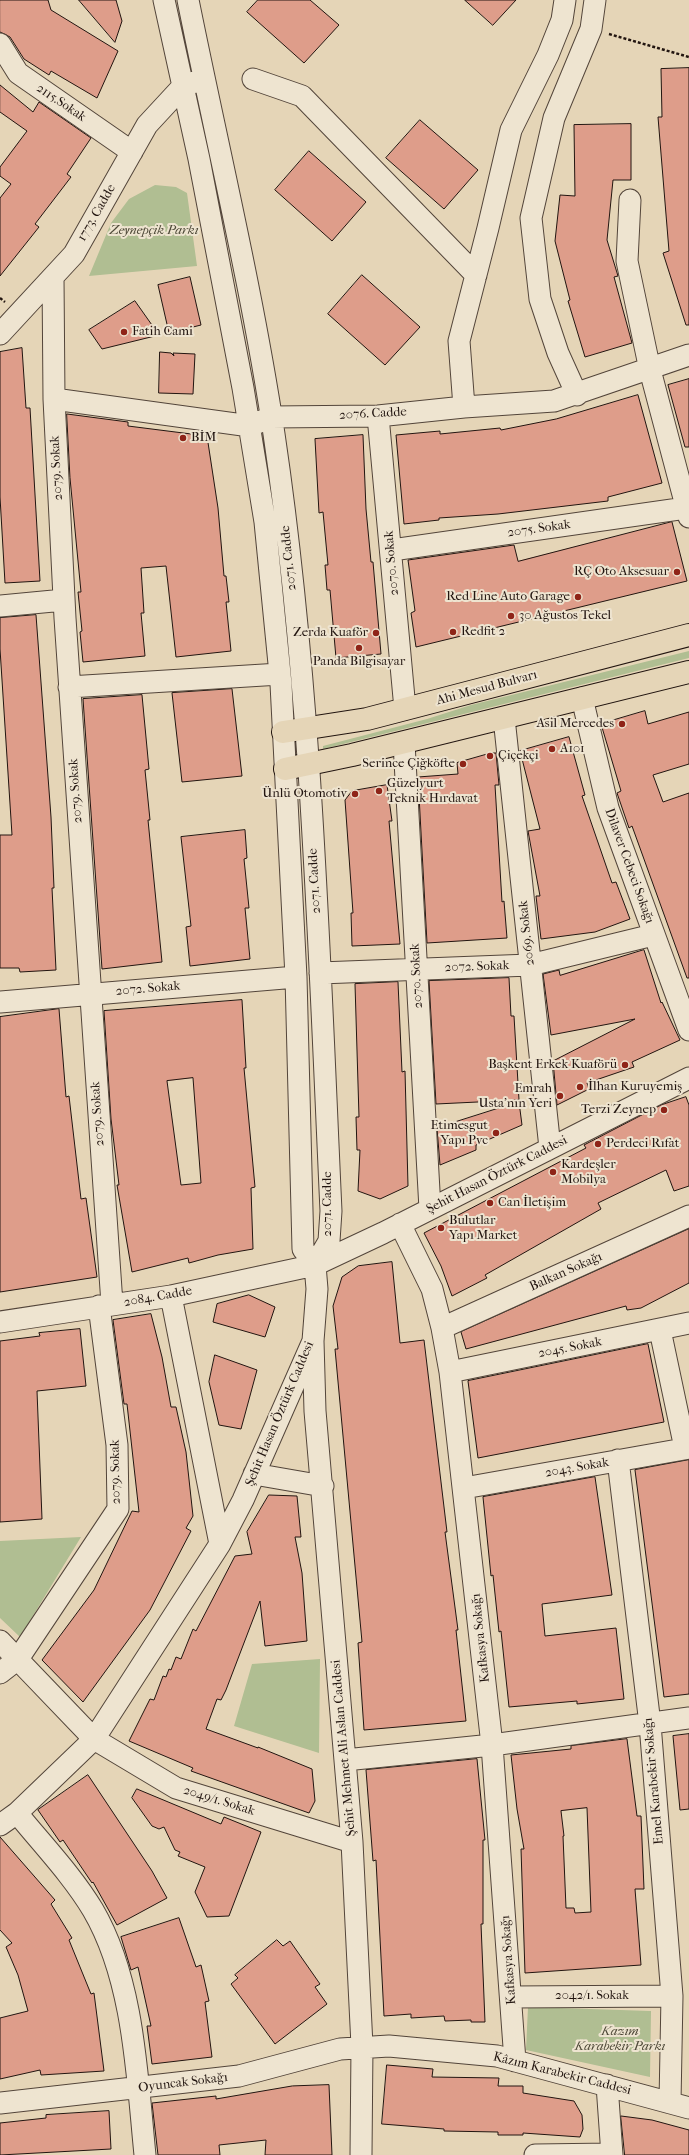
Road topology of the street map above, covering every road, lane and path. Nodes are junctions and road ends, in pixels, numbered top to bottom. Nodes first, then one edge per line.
1 (164, 0) edge
2 (188, 0) edge
3 (565, 0) edge
4 (595, 0) edge
5 (591, 29) junction
6 (0, 44) edge
7 (689, 57) edge
8 (204, 79) junction
9 (253, 80) dead end
10 (184, 85) junction
11 (132, 152) junction
12 (630, 200) dead end
13 (476, 275) junction
14 (53, 277) junction
15 (0, 334) edge
16 (689, 355) edge
17 (650, 370) junction
18 (577, 394) junction
19 (54, 399) junction
20 (464, 407) junction
21 (378, 416) junction
22 (271, 417) junction
23 (250, 426) junction
24 (688, 513) edge
25 (392, 550) junction
26 (64, 600) junction
27 (0, 606) edge
28 (689, 635) edge
29 (689, 672) edge
30 (280, 674) junction
31 (70, 687) junction
32 (582, 698) junction
33 (405, 709) junction
34 (504, 718) junction
35 (306, 729) junction
36 (283, 732) junction
37 (404, 743) junction
38 (310, 766) junction
39 (285, 769) junction
40 (653, 935) junction
41 (530, 965) junction
42 (416, 970) junction
43 (320, 973) junction
44 (296, 977) junction
45 (90, 994) junction
46 (0, 1002) edge
47 (689, 1030) edge
48 (689, 1078) edge
49 (550, 1148) junction
50 (430, 1209) junction
51 (689, 1216) edge
52 (400, 1224) junction
53 (315, 1265) junction
54 (170, 1296) junction
55 (105, 1306) junction
56 (0, 1322) edge
57 (689, 1323) edge
58 (442, 1328) junction
59 (660, 1330) junction
60 (313, 1341) junction
61 (450, 1372) junction
62 (687, 1448) edge
63 (618, 1460) junction
64 (254, 1474) junction
65 (323, 1486) junction
66 (464, 1488) junction
67 (220, 1544) junction
68 (0, 1641) edge
69 (18, 1659) junction
70 (0, 1673) edge
71 (689, 1718) edge
72 (650, 1724) junction
73 (94, 1739) junction
74 (492, 1745) junction
75 (345, 1760) junction
76 (16, 1812) junction
77 (0, 1825) edge
78 (352, 1842) junction
79 (672, 1996) junction
80 (512, 1997) junction
81 (362, 2046) junction
82 (515, 2061) junction
83 (607, 2085) junction
84 (138, 2089) junction
85 (0, 2103) edge
86 (680, 2105) edge
87 (612, 2154) edge
88 (145, 2155) edge
89 (361, 2155) edge
90 (534, 2155) edge

1 - 10 street
2 - 8 street
3 - 13 street
4 - 5 street
5 - 7 path
5 - 18 street
6 - 11 street, 2115.Sokak
8 - 10 street
8 - 22 street, 2071. Cadde
9 - 13 street
10 - 11 street, 1773. Cadde
10 - 23 street, 2071. Cadde
11 - 14 street, 1773. Cadde
12 - 17 street
13 - 20 street
14 - 15 street, 1773. Cadde
14 - 19 street, 2079. Sokak
16 - 17 street, 2076. Cadde
17 - 18 street, 2076. Cadde
17 - 24 street
18 - 20 street, 2076. Cadde
19 - 23 street
19 - 26 street, 2079. Sokak
20 - 21 street, 2076. Cadde
21 - 22 street, 2076. Cadde
21 - 25 street, 2070. Sokak
22 - 23 street, 2076. Cadde
22 - 35 street, 2071. Cadde
23 - 30 street, 2071. Cadde
24 - 25 street, 2075. Sokak
25 - 33 street, 2070. Sokak
26 - 27 street
26 - 31 street, 2079. Sokak
28 - 33 main road, Ahi Mesud Bulvarı
29 - 32 main road
30 - 31 street
30 - 36 street, 2071. Cadde
31 - 45 street, 2079. Sokak
32 - 34 main road
32 - 40 street, Dilaver Cebeci Sokağı
33 - 35 main road, Ahi Mesud Bulvarı
34 - 37 main road
34 - 41 street, 2069. Sokak
35 - 36 main road, Ahi Mesud Bulvarı
35 - 38 street, 2071. Cadde
36 - 39 street, 2071. Cadde
37 - 38 main road
37 - 42 street, 2070. Sokak
38 - 39 main road
38 - 43 street, 2071. Cadde
39 - 44 street, 2071. Cadde
40 - 41 street, 2072. Sokak
40 - 47 street, Dilaver Cebeci Sokağı
41 - 42 street, 2072. Sokak
41 - 49 street, 2069. Sokak
42 - 43 street, 2072. Sokak
42 - 50 street, 2070. Sokak
43 - 53 street, 2071. Cadde
44 - 45 street, 2072. Sokak
44 - 53 street, 2071. Cadde
45 - 46 street, 2072. Sokak
45 - 55 street, 2079. Sokak
48 - 49 street, Şehit Hasan Öztürk Caddesi
49 - 50 street, Şehit Hasan Öztürk Caddesi
50 - 52 street, Şehit Hasan Öztürk Caddesi
51 - 58 street, Balkan Sokağı
52 - 53 street, Şehit Hasan Öztürk Caddesi
52 - 58 street, Kafkasya Sokağı
53 - 54 street, 2084. Cadde
53 - 60 street, Şehit Hasan Öztürk Caddesi
54 - 55 street, 2084. Cadde
54 - 67 street
55 - 56 street, 2084. Cadde
55 - 69 street, 2079. Sokak
57 - 59 street, 2045. Sokak
58 - 61 street, Kafkasya Sokağı
59 - 61 street, 2045. Sokak
59 - 62 street
60 - 64 street, Şehit Hasan Öztürk Caddesi
60 - 65 street, Şehit Mehmet Ali Aslan Caddesi
61 - 66 street, Kafkasya Sokağı
62 - 63 street, 2043. Sokak
63 - 66 street, 2043. Sokak
63 - 72 street, Emel Karabekir Sokağı
64 - 65 street
64 - 67 street, Şehit Hasan Öztürk Caddesi
65 - 75 street, Şehit Mehmet Ali Aslan Caddesi
66 - 74 street, Kafkasya Sokağı
67 - 73 street, Şehit Hasan Öztürk Caddesi
68 - 69 street, 2049/1. Sokak
69 - 70 street, 2079. Sokak
69 - 73 street, 2049/1. Sokak
71 - 72 street
72 - 74 street
72 - 79 street, Emel Karabekir Sokağı
73 - 76 street, Şehit Hasan Öztürk Caddesi
73 - 78 street, 2049/1. Sokak
74 - 75 street
74 - 80 street, Kafkasya Sokağı
75 - 78 street, Şehit Mehmet Ali Aslan Caddesi
76 - 77 street, Şehit Hasan Öztürk Caddesi
76 - 84 street
78 - 81 street, Şehit Mehmet Ali Aslan Caddesi
79 - 80 street, 2042/1. Sokak
79 - 86 street, Emel Karabekir Sokağı
80 - 82 street, Kafkasya Sokağı
81 - 82 street, Kâzım Karabekir Caddesi
81 - 84 street, Oyuncak Sokağı
81 - 89 street, Şehit Mehmet Ali Aslan Caddesi
82 - 83 street, Kâzım Karabekir Caddesi
83 - 86 street, Kâzım Karabekir Caddesi
83 - 87 street
84 - 85 street, Oyuncak Sokağı
84 - 88 street
87 - 90 street

